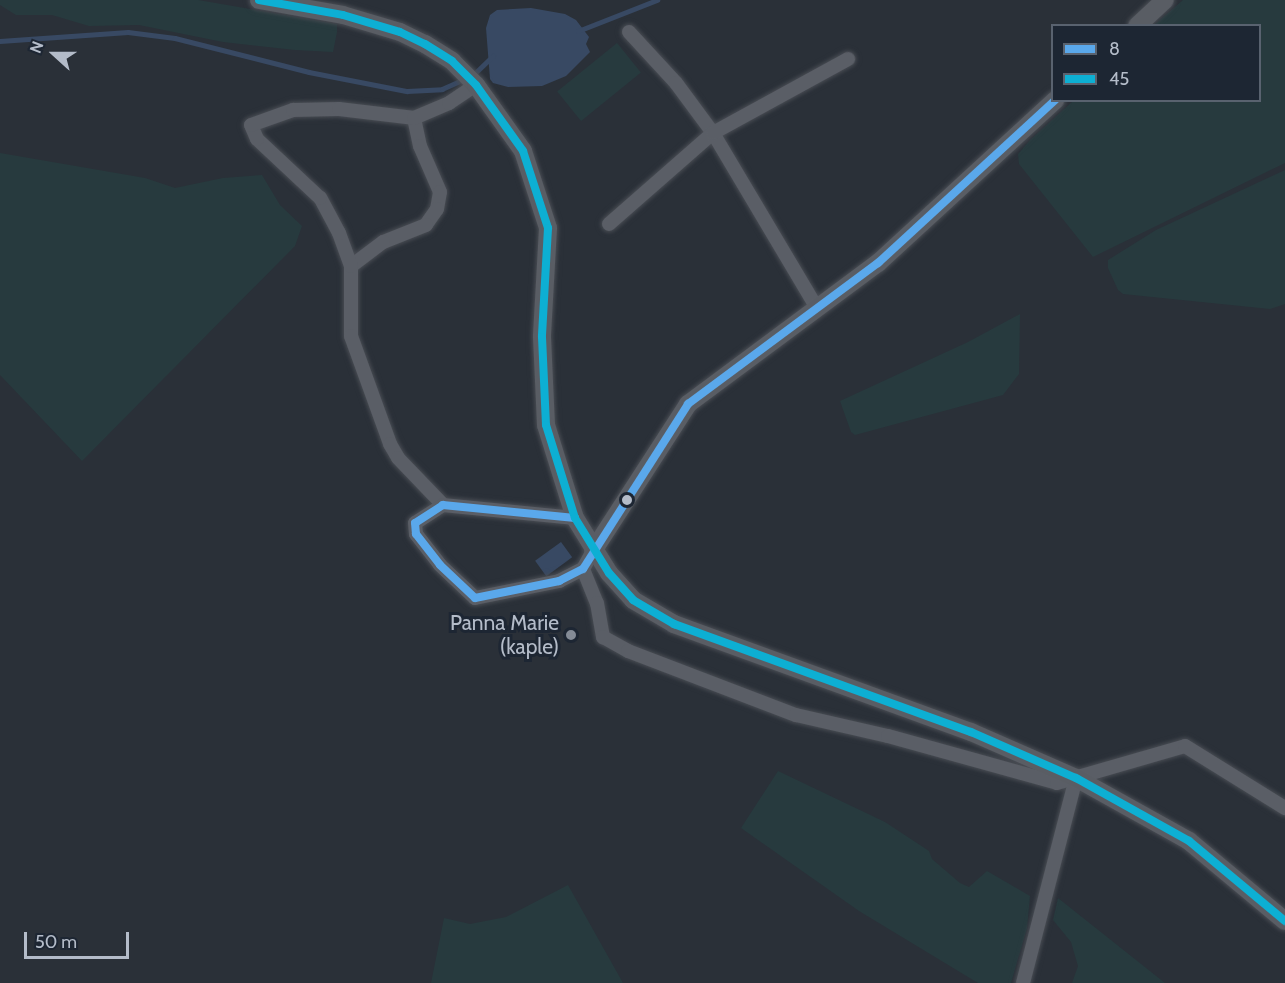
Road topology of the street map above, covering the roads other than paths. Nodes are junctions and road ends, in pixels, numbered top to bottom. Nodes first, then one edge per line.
1 (259, 0) edge
2 (1165, 0) edge
3 (1139, 24) edge
4 (629, 32) dead end
5 (848, 59) dead end
6 (476, 85) junction
7 (1053, 102) edge
8 (414, 118) junction
9 (712, 133) junction
10 (609, 224) dead end
11 (351, 266) junction
12 (817, 308) junction
13 (443, 505) junction
14 (575, 518) junction
15 (593, 551) junction
16 (583, 569) junction
17 (1076, 778) junction
18 (1285, 808) edge
19 (1285, 921) edge
20 (1023, 983) edge

1 - 6 main road
2 - 3 main road
4 - 9 street
5 - 9 street
6 - 8 street
6 - 14 main road
7 - 12 main road
8 - 11 street
8 - 11 street
9 - 10 street
9 - 12 street
11 - 13 street
12 - 15 main road
13 - 14 street
13 - 16 street
14 - 15 main road
15 - 16 street
15 - 17 main road
16 - 17 street
17 - 18 street
17 - 19 main road
17 - 20 street

